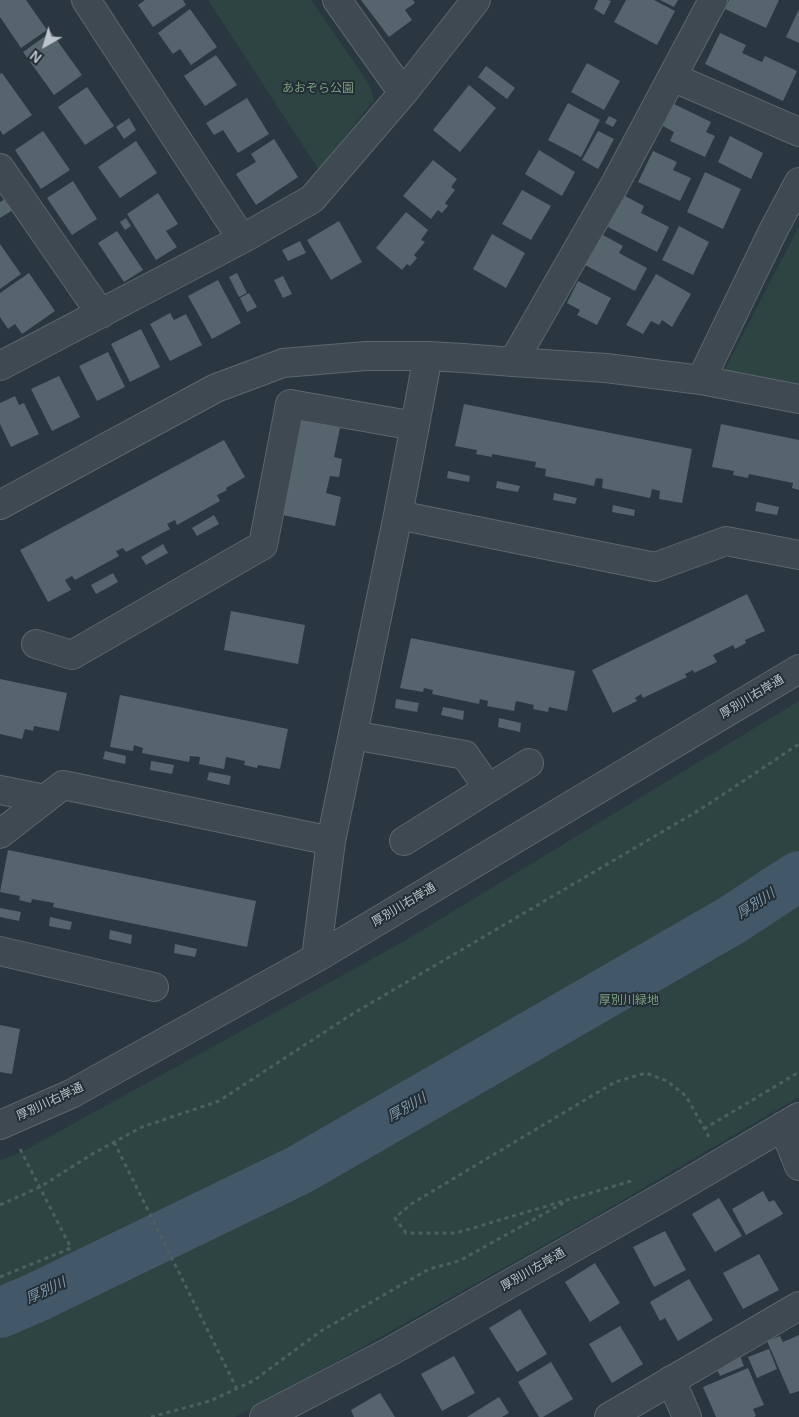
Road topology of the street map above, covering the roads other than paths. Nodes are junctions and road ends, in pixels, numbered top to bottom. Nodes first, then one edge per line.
1 (86, 0) edge
2 (337, 0) edge
3 (476, 0) edge
4 (713, 0) edge
5 (672, 77) junction
6 (403, 93) junction
7 (799, 132) edge
8 (0, 168) edge
9 (799, 182) edge
10 (242, 239) junction
11 (101, 314) junction
12 (428, 356) junction
13 (513, 362) junction
14 (0, 366) edge
15 (701, 380) junction
16 (799, 399) edge
17 (415, 426) junction
18 (0, 505) edge
19 (398, 515) junction
20 (799, 555) edge
21 (36, 644) dead end
22 (799, 669) edge
23 (353, 734) junction
24 (529, 762) dead end
25 (488, 788) junction
26 (0, 790) edge
27 (45, 798) junction
28 (0, 834) edge
29 (331, 841) junction
30 (404, 841) dead end
31 (0, 951) edge
32 (316, 958) junction
33 (154, 986) dead end
34 (791, 1122) edge
35 (3, 1123) edge
36 (799, 1166) edge
37 (799, 1306) edge
38 (671, 1380) junction
39 (264, 1417) edge
40 (609, 1417) edge
41 (687, 1417) edge

1 - 10 street
2 - 6 street
3 - 6 street
4 - 5 street
5 - 7 street
5 - 13 street
6 - 10 street
8 - 11 street
9 - 15 street
10 - 11 street
11 - 14 street
12 - 13 street
12 - 17 street
12 - 18 street
13 - 15 street
15 - 16 street
17 - 19 street
17 - 21 street
19 - 20 street
19 - 23 street
22 - 32 street, 厚別川右岸通
23 - 25 street
23 - 29 street
24 - 25 street
25 - 30 street
26 - 27 street
27 - 28 street
27 - 29 street
29 - 32 street
31 - 33 street
32 - 35 street, 厚別川右岸通
34 - 36 street
34 - 39 street, 厚別川左岸通
37 - 38 street
38 - 40 street
38 - 41 street

